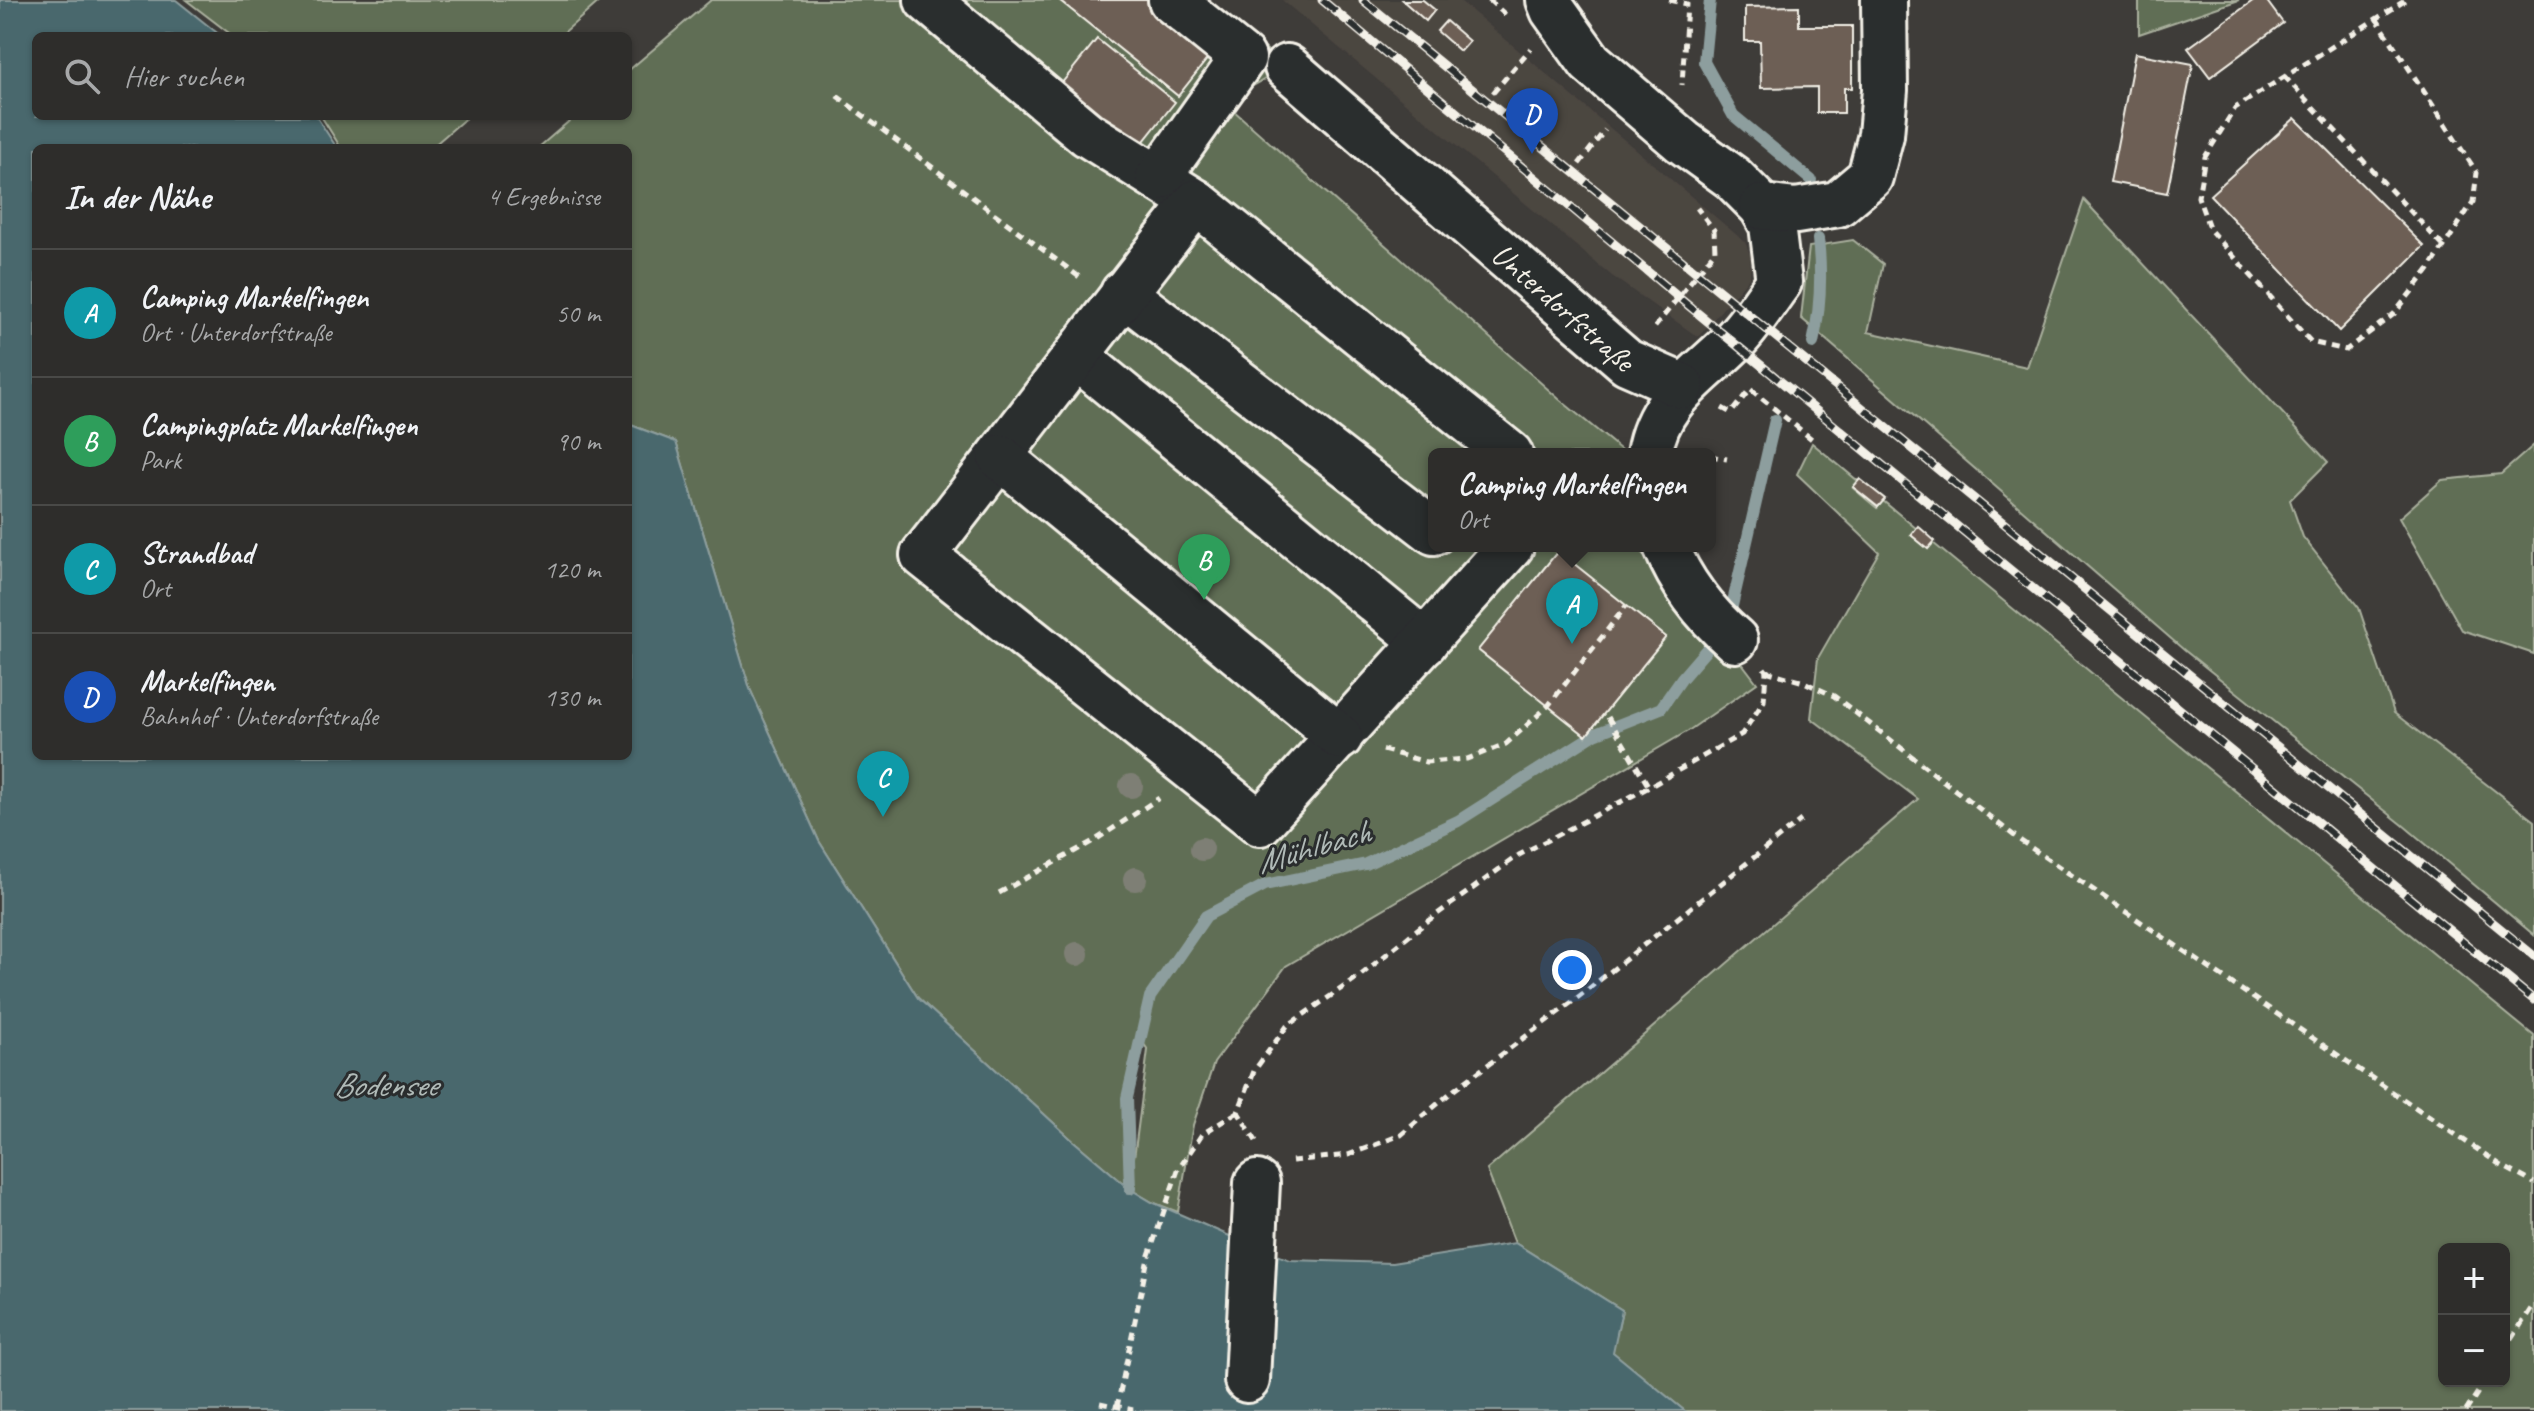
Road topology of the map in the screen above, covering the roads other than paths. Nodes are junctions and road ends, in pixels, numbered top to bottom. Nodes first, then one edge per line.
1 (927, 0) edge
2 (1171, 0) edge
3 (1549, 0) edge
4 (1884, 0) edge
5 (1287, 67) dead end
6 (1158, 178) junction
7 (1196, 202) junction
8 (1762, 207) junction
9 (1119, 298) junction
10 (1077, 357) junction
11 (1682, 386) junction
12 (1641, 447) edge
13 (1503, 448) edge
14 (1000, 457) junction
15 (1428, 528) edge
16 (1472, 552) edge
17 (1668, 552) edge
18 (1499, 560) edge
19 (1725, 631) road end
20 (1425, 642) junction
21 (1340, 737) junction
22 (1270, 1164) road end
23 (1247, 1380) dead end

1 - 6 street
2 - 6 street
3 - 8 street
4 - 8 street
5 - 11 street, Unterdorfstraße
6 - 7 street
7 - 9 street
7 - 13 street
8 - 11 street
9 - 10 street
9 - 15 street
10 - 14 street
10 - 20 street
11 - 12 street
14 - 21 street
14 - 21 street
16 - 18 street
17 - 19 street
18 - 20 street
20 - 21 street
22 - 23 street

